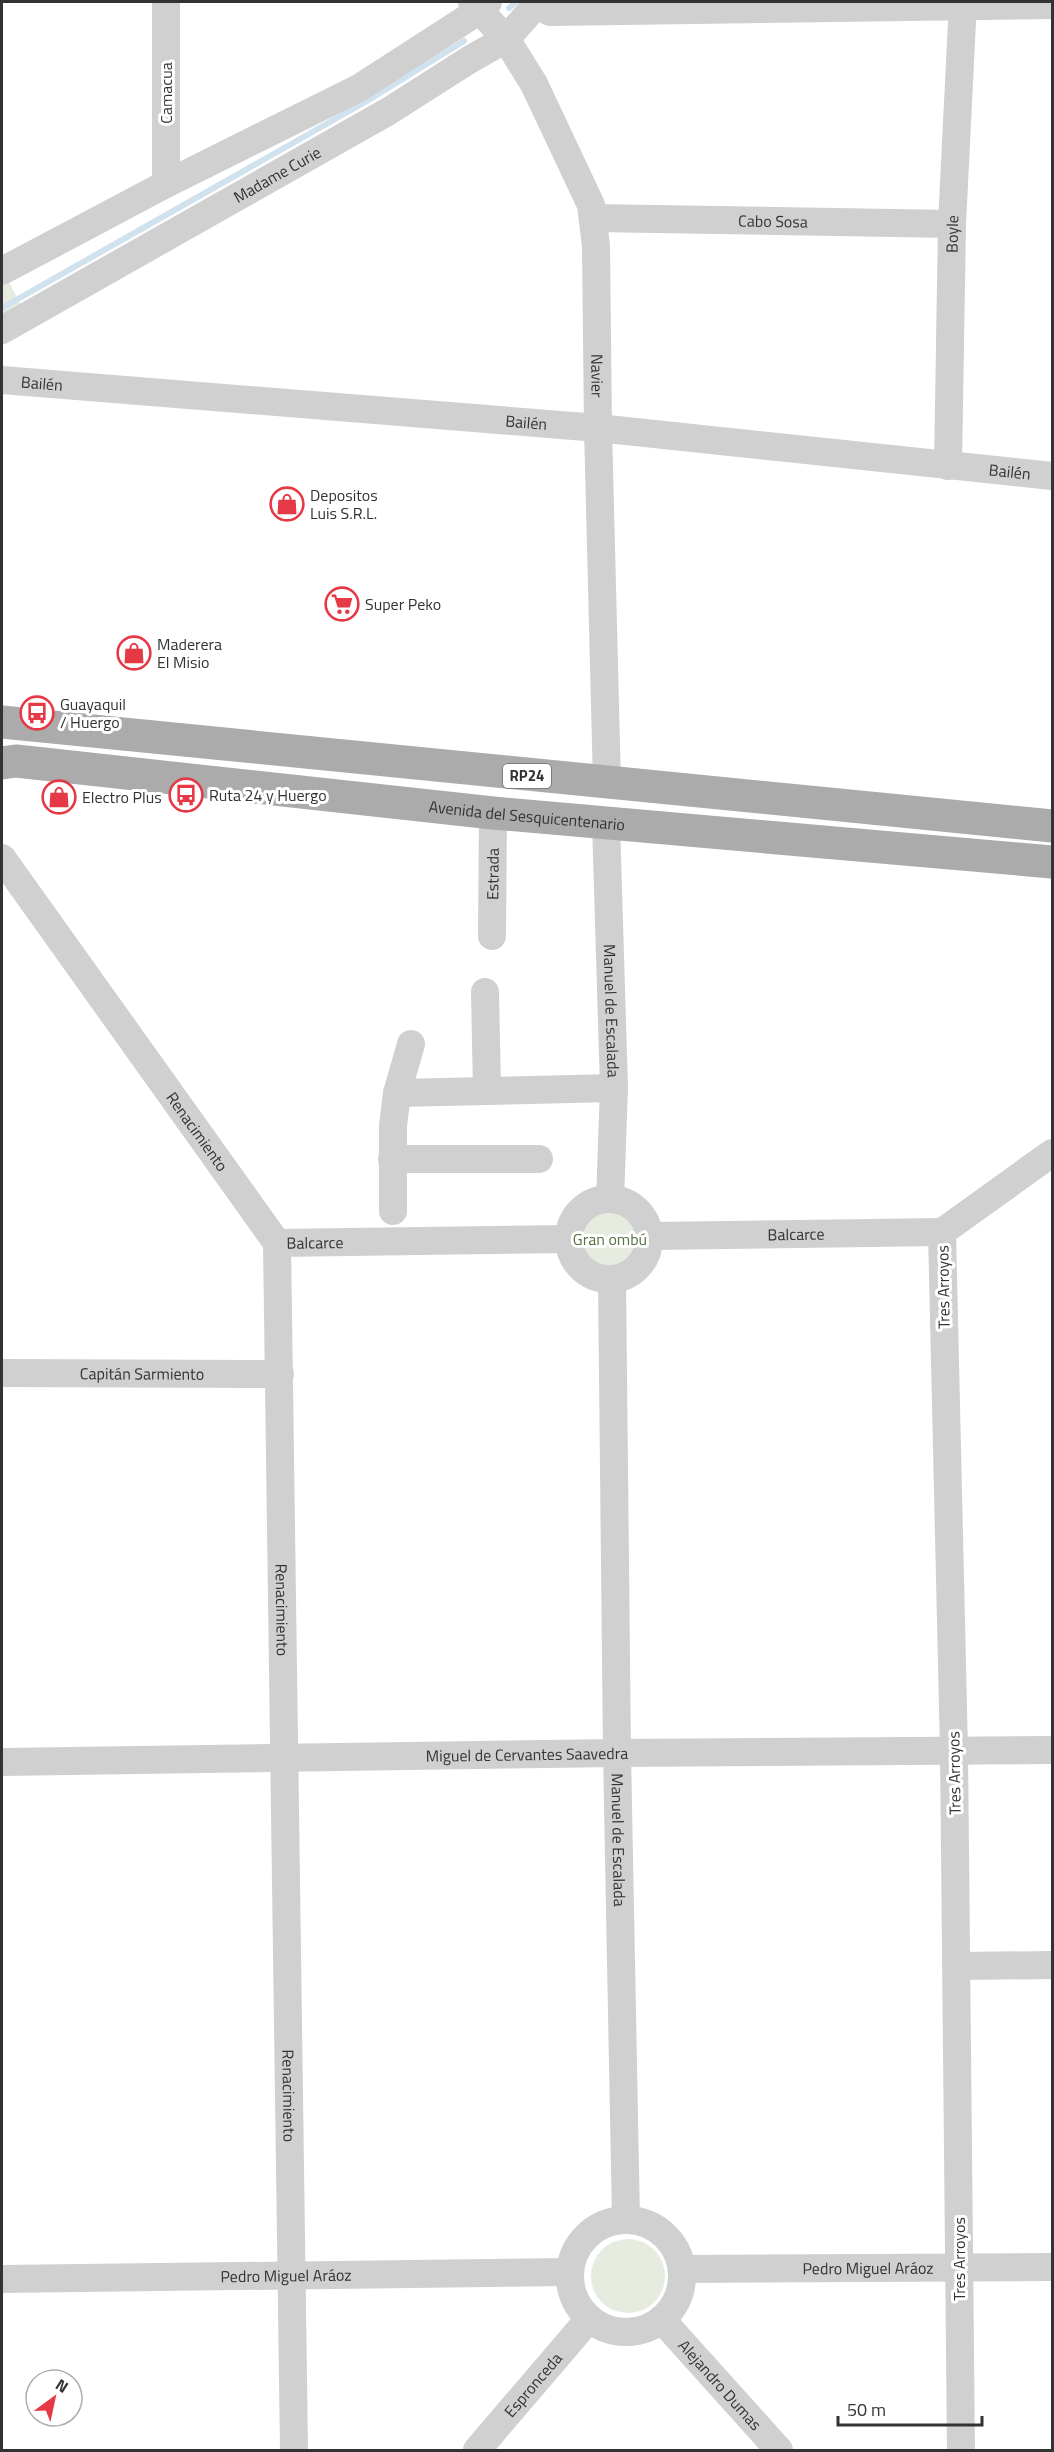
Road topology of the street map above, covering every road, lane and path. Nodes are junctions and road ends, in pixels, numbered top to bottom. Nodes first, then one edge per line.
1 (166, 2) edge
2 (538, 3) edge
3 (963, 3) edge
4 (480, 4) edge
5 (1053, 5) edge
6 (506, 39) junction
7 (166, 184) junction
8 (592, 218) junction
9 (952, 224) junction
10 (2, 271) edge
11 (2, 330) edge
12 (2, 380) edge
13 (598, 428) junction
14 (948, 466) junction
15 (1053, 476) edge
16 (2, 722) edge
17 (2, 763) edge
18 (608, 784) junction
19 (493, 813) junction
20 (606, 823) junction
21 (1053, 826) edge
22 (2, 858) edge
23 (1053, 862) edge
24 (492, 936) dead end
25 (484, 992) dead end
26 (411, 1044) dead end
27 (614, 1088) junction
28 (487, 1090) junction
29 (397, 1093) junction
30 (1053, 1153) edge
31 (392, 1159) junction
32 (539, 1159) dead end
33 (610, 1199) junction
34 (393, 1210) dead end
35 (942, 1232) junction
36 (650, 1236) junction
37 (569, 1239) junction
38 (277, 1243) junction
39 (612, 1280) junction
40 (2, 1373) edge
41 (280, 1374) junction
42 (1053, 1750) edge
43 (954, 1751) junction
44 (617, 1753) junction
45 (284, 1757) junction
46 (2, 1762) edge
47 (1053, 1965) edge
48 (957, 1966) junction
49 (626, 2220) junction
50 (1053, 2267) edge
51 (960, 2268) junction
52 (682, 2269) junction
53 (569, 2272) junction
54 (292, 2276) junction
55 (2, 2279) edge
56 (589, 2319) junction
57 (662, 2320) junction
58 (294, 2451) edge
59 (477, 2451) edge
60 (779, 2451) edge
61 (960, 2451) edge

1 - 7 street, Camacua
2 - 3 street
2 - 6 street, Madame Curie
3 - 5 street
3 - 9 street, Boyle
4 - 6 street, Navier
4 - 7 street
6 - 8 street, Navier
6 - 11 street, Madame Curie
7 - 10 street
8 - 9 street, Cabo Sosa
8 - 13 street, Navier
9 - 14 street, Boyle
12 - 13 street, Bailén
13 - 14 street, Bailén
13 - 18 street, Navier
14 - 15 street, Bailén
16 - 18 main road, RP24
17 - 19 main road, Avenida del Sesquicentenario
18 - 21 main road, RP24
19 - 20 main road, Avenida del Sesquicentenario
19 - 24 street, Estrada
20 - 23 main road, Avenida del Sesquicentenario
20 - 27 street, Manuel de Escalada
22 - 38 street, Renacimiento
25 - 28 street
26 - 29 street
27 - 28 street
27 - 33 street, Manuel de Escalada
28 - 29 street
29 - 31 street
30 - 35 street, Tres Arroyos
31 - 32 street
31 - 34 street
33 - 36 street
33 - 37 street
35 - 36 street, Balcarce
35 - 43 street, Tres Arroyos
36 - 39 street
37 - 38 street, Balcarce
37 - 39 street
38 - 41 street, Renacimiento
39 - 44 street, Manuel de Escalada
40 - 41 street, Capitán Sarmiento
41 - 45 street, Renacimiento
42 - 43 street, Miguel de Cervantes Saavedra
43 - 44 street, Miguel de Cervantes Saavedra
43 - 48 street, Tres Arroyos
44 - 45 street, Miguel de Cervantes Saavedra
44 - 49 street, Manuel de Escalada
45 - 46 street, Miguel de Cervantes Saavedra
45 - 54 street, Renacimiento
47 - 48 street
48 - 51 street, Tres Arroyos
49 - 52 street
49 - 53 street
50 - 51 street, Pedro Miguel Aráoz
51 - 52 street, Pedro Miguel Aráoz
51 - 61 street, Tres Arroyos
52 - 57 street
53 - 54 street, Pedro Miguel Aráoz
53 - 56 street
54 - 55 street, Pedro Miguel Aráoz
54 - 58 street, Renacimiento
56 - 57 street
56 - 59 street, Espronceda
57 - 60 street, Alejandro Dumas

